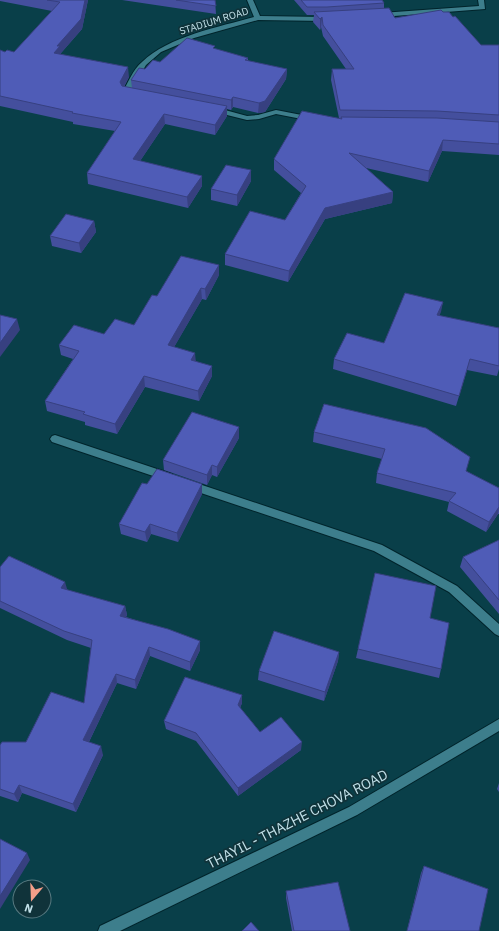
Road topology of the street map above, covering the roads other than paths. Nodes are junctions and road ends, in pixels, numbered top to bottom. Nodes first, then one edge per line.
1 (250, 0) edge
2 (481, 0) edge
3 (374, 16) edge
4 (258, 18) junction
5 (335, 19) edge
6 (140, 96) edge
7 (205, 108) edge
8 (322, 121) edge
9 (55, 439) dead end
10 (499, 631) edge
11 (499, 726) edge
12 (105, 931) edge

1 - 4 street
2 - 3 street
4 - 5 street, STADIUM ROAD
4 - 6 street, STADIUM ROAD
7 - 8 street
9 - 10 street
11 - 12 street, THAYIL - THAZHE CHOVA ROAD

